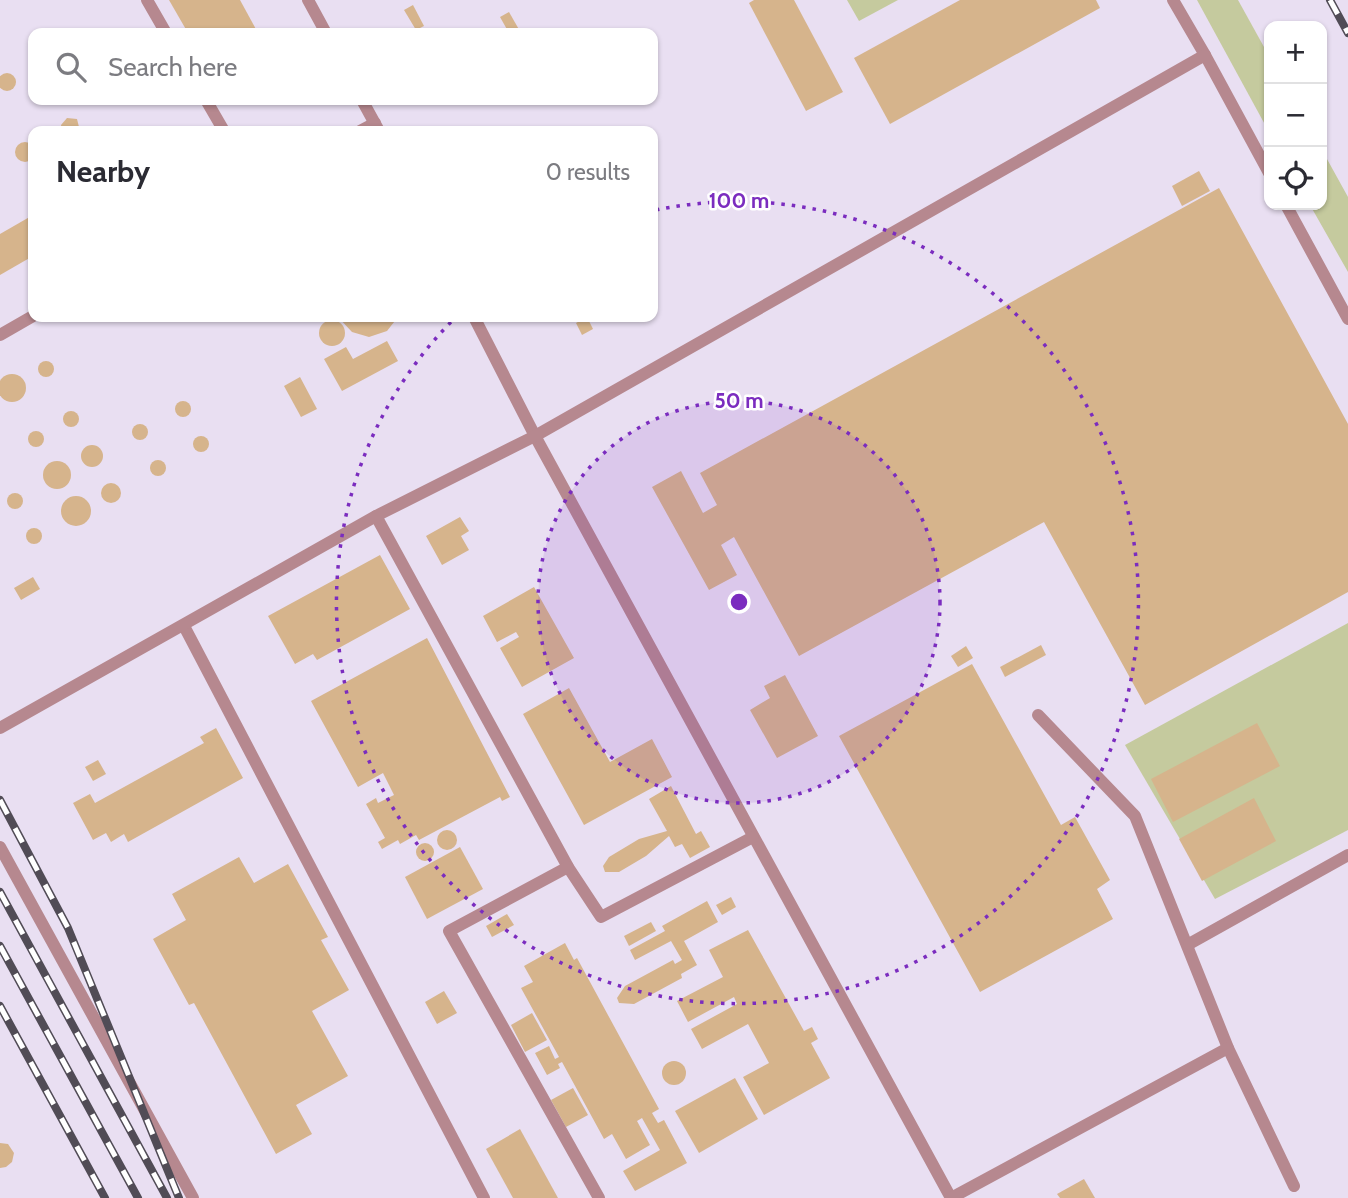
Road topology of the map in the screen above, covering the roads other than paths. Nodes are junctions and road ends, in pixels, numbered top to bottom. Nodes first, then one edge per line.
1 (147, 0) edge
2 (308, 0) edge
3 (1173, 0) edge
4 (163, 28) edge
5 (323, 28) edge
6 (1205, 55) junction
7 (209, 105) edge
8 (365, 105) edge
9 (222, 126) edge
10 (376, 126) edge
11 (1264, 164) edge
12 (1289, 210) edge
13 (1348, 318) edge
14 (28, 319) edge
15 (477, 322) edge
16 (0, 335) edge
17 (535, 436) junction
18 (376, 516) junction
19 (184, 626) junction
20 (1038, 715) dead end
21 (0, 728) edge
22 (753, 837) junction
23 (0, 847) edge
24 (1348, 855) edge
25 (568, 867) junction
26 (1189, 944) junction
27 (1227, 1048) junction
28 (1294, 1186) dead end
29 (193, 1198) edge
30 (484, 1198) edge
31 (599, 1198) edge
32 (951, 1198) edge

1 - 4 lane
2 - 5 lane
3 - 6 lane
6 - 11 lane
6 - 17 lane
7 - 9 lane
8 - 10 lane
12 - 13 lane
14 - 16 lane
15 - 17 lane
17 - 18 lane
17 - 22 lane
18 - 19 lane
18 - 25 lane
19 - 21 lane
19 - 30 lane
20 - 26 lane
22 - 25 lane
22 - 32 lane
23 - 29 lane
24 - 26 lane
25 - 31 lane
26 - 27 lane
27 - 28 lane
27 - 32 lane

